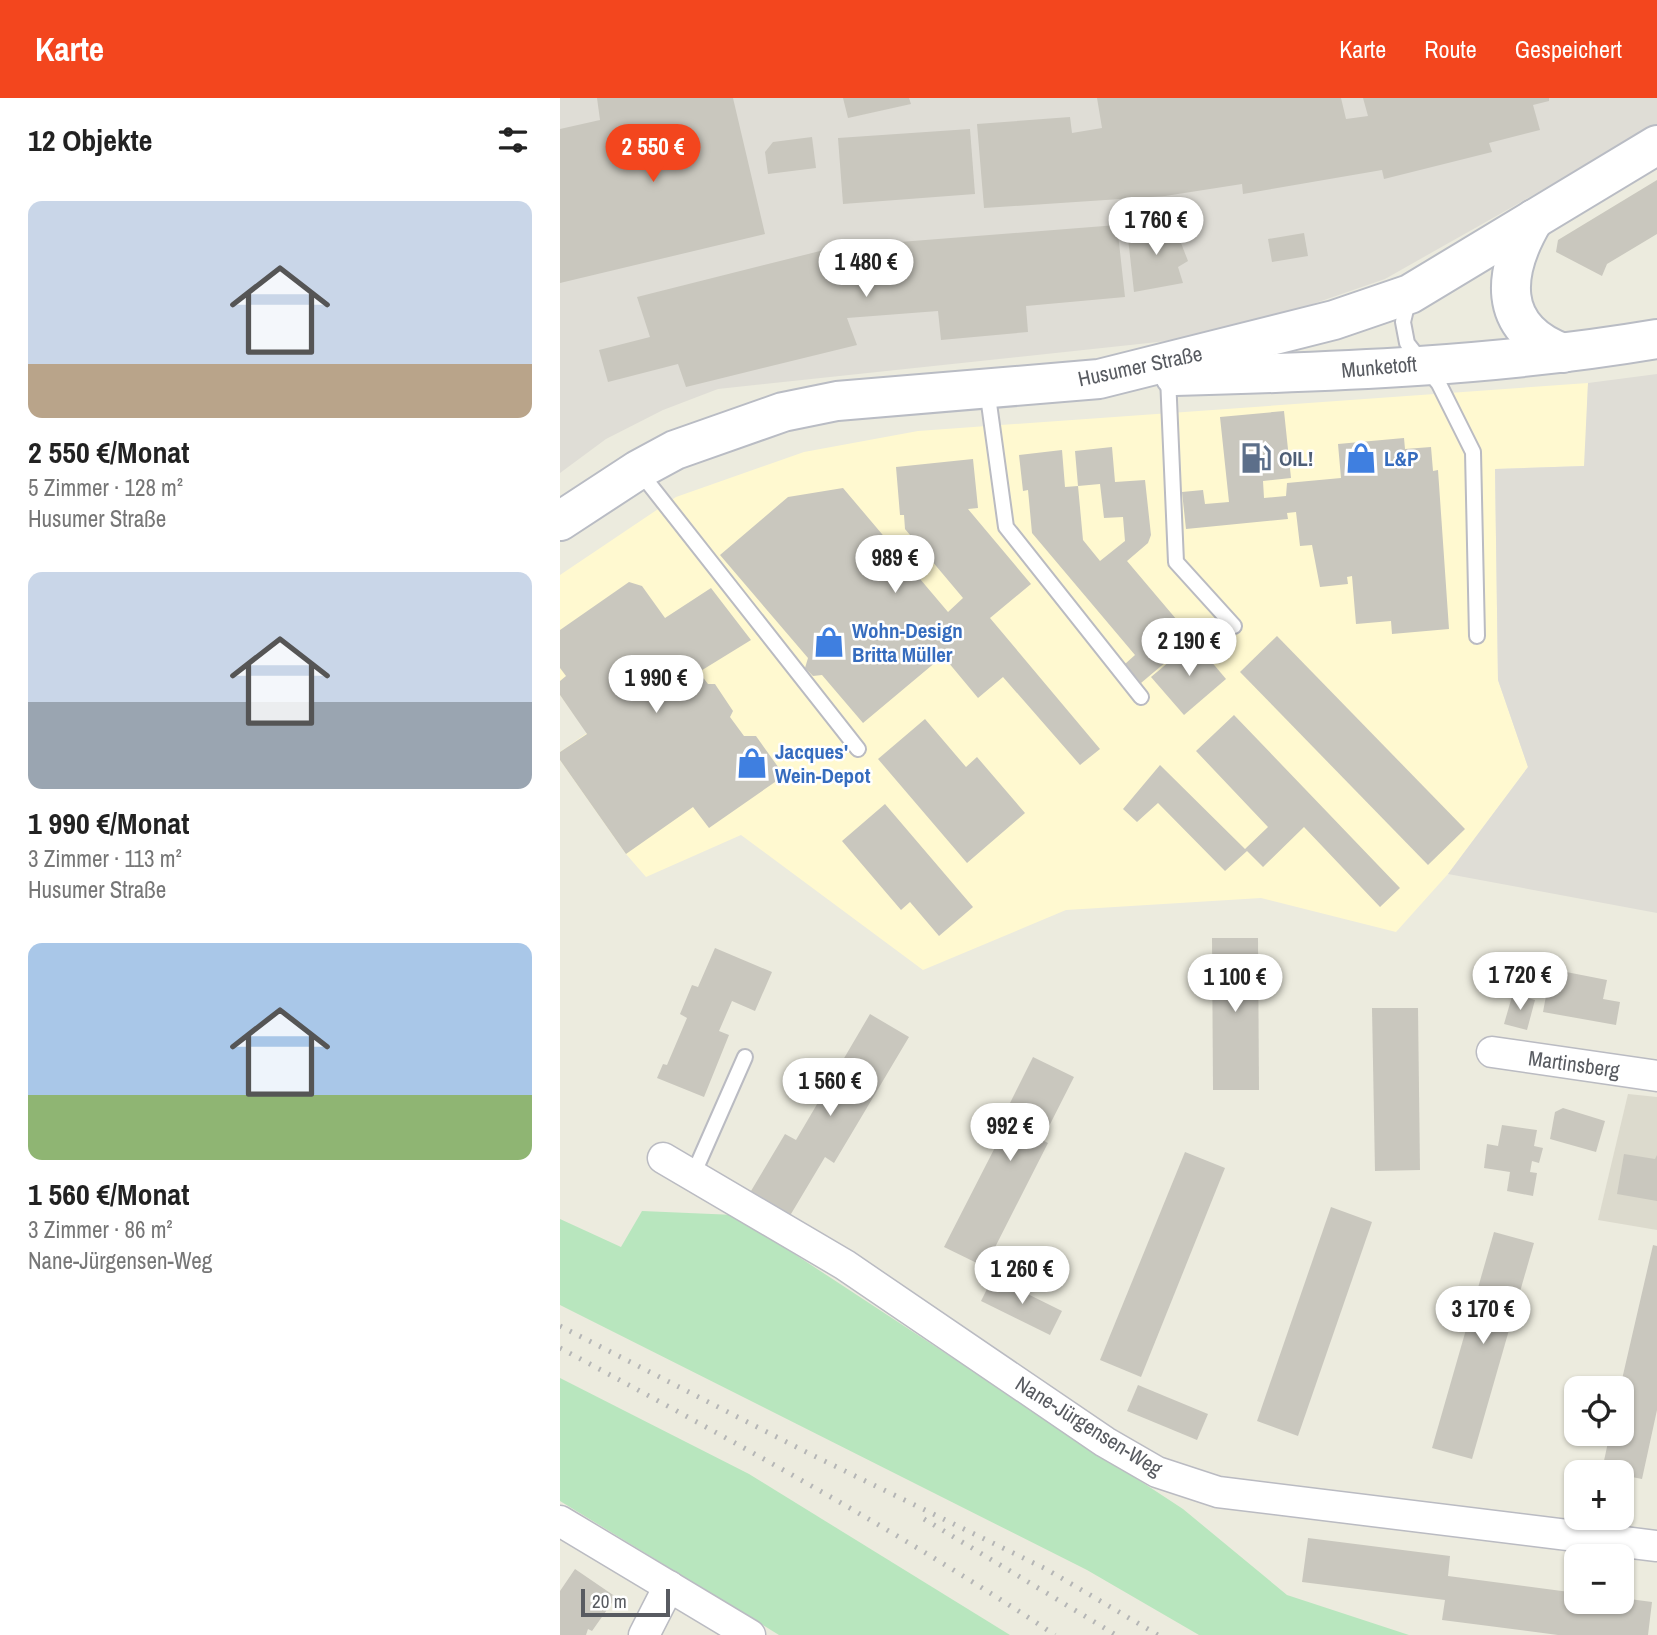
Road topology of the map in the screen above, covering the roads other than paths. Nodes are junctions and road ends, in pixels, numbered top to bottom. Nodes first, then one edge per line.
1 (1657, 145) edge
2 (1534, 219) junction
3 (1410, 294) junction
4 (1657, 339) edge
5 (1563, 353) junction
6 (1423, 364) junction
7 (1168, 377) junction
8 (1099, 379) junction
9 (987, 388) junction
10 (638, 470) junction
11 (560, 521) edge
12 (1234, 626) dead end
13 (1477, 636) dead end
14 (1141, 697) dead end
15 (858, 749) dead end
16 (1492, 1052) dead end
17 (746, 1057) dead end
18 (1657, 1076) edge
19 (663, 1158) dead end
20 (693, 1175) junction
21 (560, 1521) edge
22 (1657, 1546) edge
23 (669, 1586) junction
24 (643, 1635) edge
25 (750, 1635) edge

1 - 2 main road, Husumer Straße
2 - 3 main road, Husumer Straße
2 - 5 main road
3 - 6 lane
3 - 8 main road, Husumer Straße
4 - 5 main road, Munketoft
5 - 6 main road, Munketoft
6 - 7 main road, Munketoft
6 - 13 lane
7 - 8 main road, Munketoft
7 - 12 lane
8 - 9 main road, Husumer Straße
9 - 10 main road, Husumer Straße
9 - 14 lane
10 - 11 main road, Husumer Straße
10 - 15 lane
16 - 18 street, Martinsberg
17 - 20 lane
19 - 20 street, Nane-Jürgensen-Weg
20 - 22 street, Nane-Jürgensen-Weg
21 - 23 street
23 - 24 street
23 - 25 street

